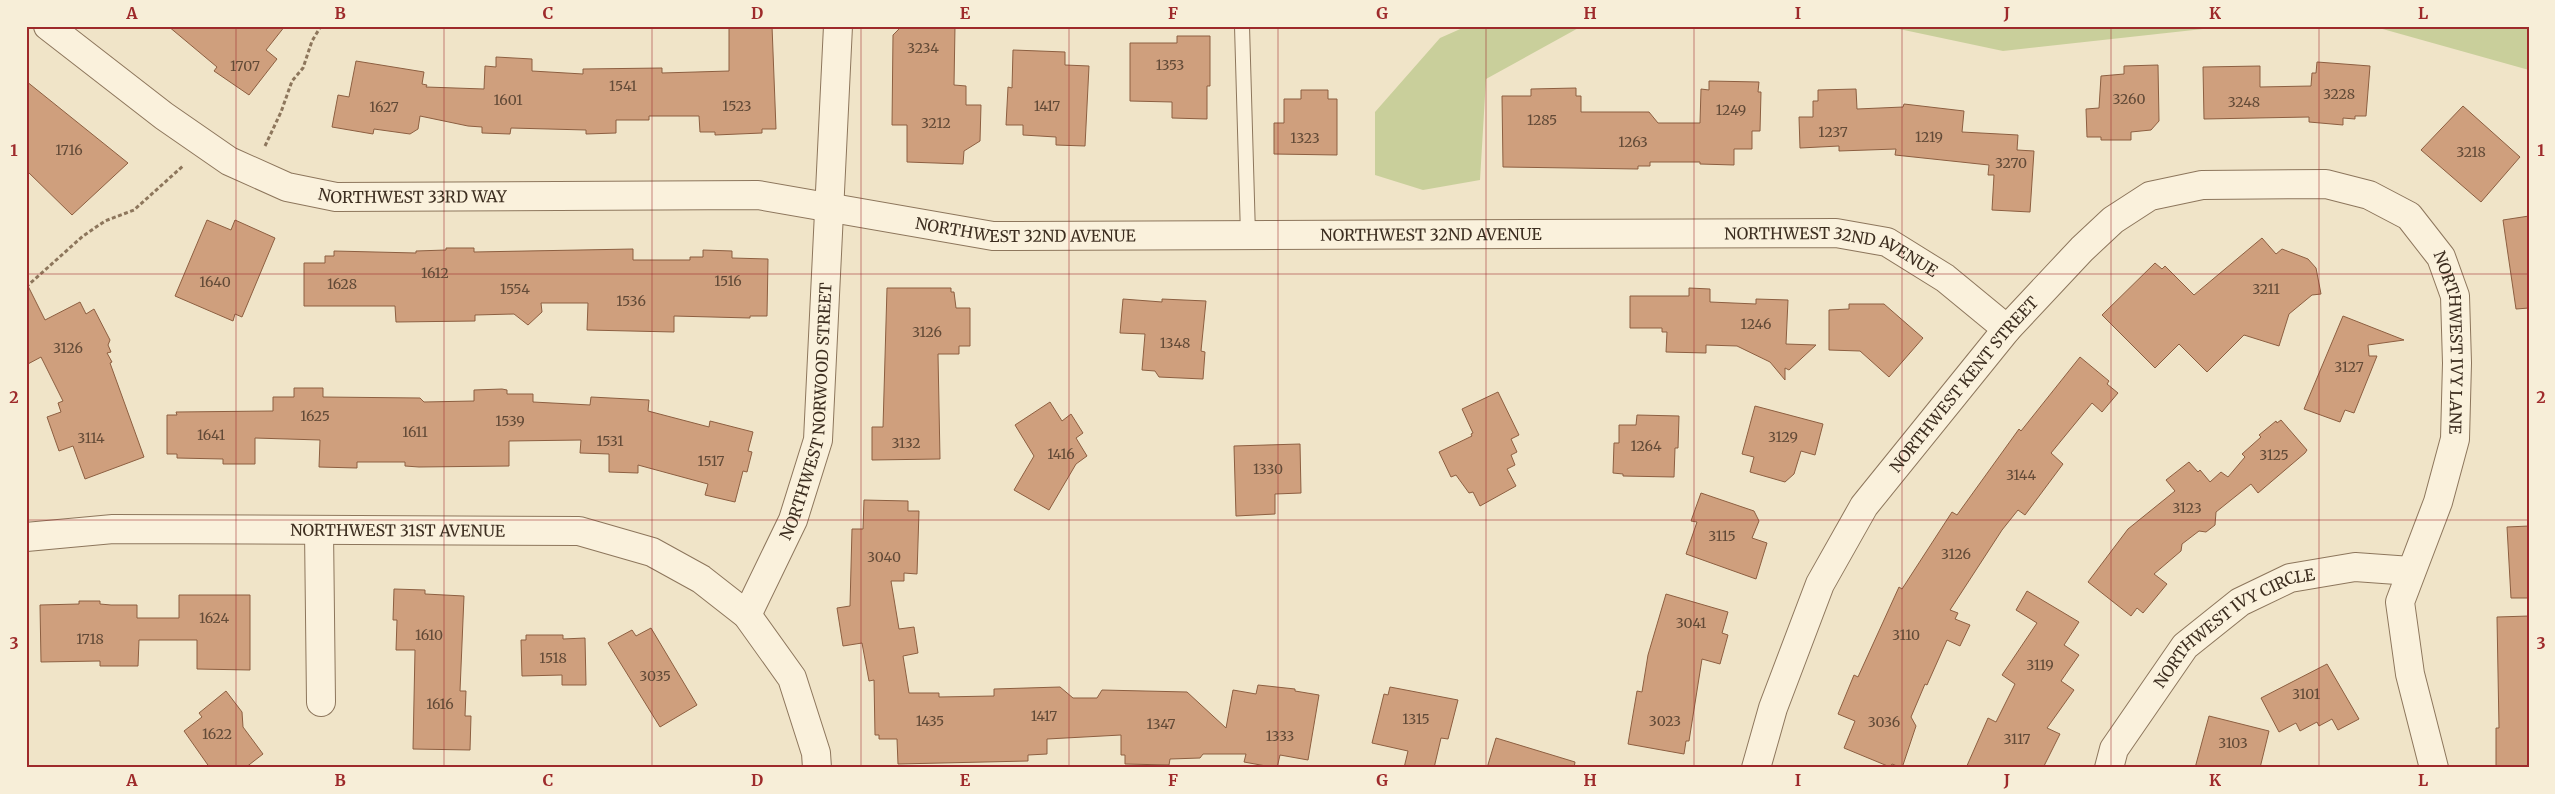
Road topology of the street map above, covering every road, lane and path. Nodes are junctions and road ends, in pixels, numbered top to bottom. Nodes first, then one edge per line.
1 (48, 26) edge
2 (838, 26) edge
3 (1242, 26) edge
4 (2326, 184) joint
5 (828, 207) junction
6 (1248, 235) junction
7 (2007, 329) junction
8 (319, 530) junction
9 (26, 537) edge
10 (2412, 570) junction
11 (747, 615) junction
12 (321, 702) dead end
13 (817, 768) edge
14 (1756, 768) edge
15 (2109, 768) edge
16 (2434, 768) edge

1 - 5 street, NORTHWEST 33RD WAY
2 - 5 street, NORTHWEST NORWOOD STREET
3 - 6 lane
4 - 7 street, NORTHWEST KENT STREET
4 - 10 street, NORTHWEST IVY LANE
5 - 6 street, NORTHWEST 32ND AVENUE
5 - 11 street, NORTHWEST NORWOOD STREET
6 - 7 street, NORTHWEST 32ND AVENUE
7 - 14 street, NORTHWEST KENT STREET
8 - 9 street, NORTHWEST 31ST AVENUE
8 - 11 street, NORTHWEST 31ST AVENUE
8 - 12 street
10 - 15 street, NORTHWEST IVY CIRCLE
10 - 16 street, NORTHWEST IVY LANE
11 - 13 street

